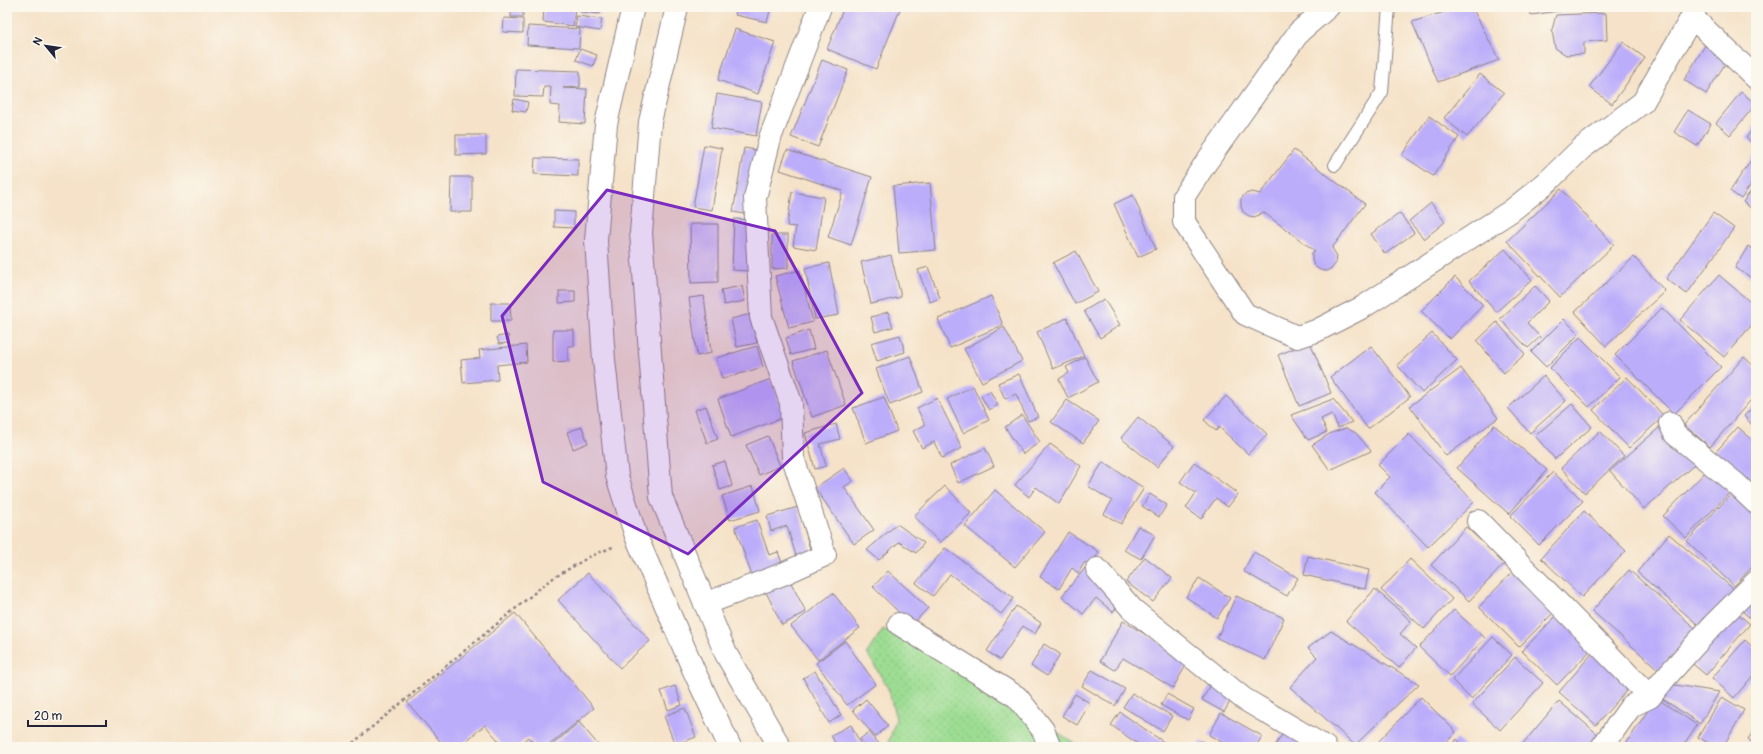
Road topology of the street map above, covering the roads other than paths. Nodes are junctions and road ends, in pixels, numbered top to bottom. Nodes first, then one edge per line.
1 (633, 7) edge
2 (677, 7) edge
3 (820, 7) edge
4 (1328, 7) edge
5 (1389, 7) edge
6 (1694, 12) edge
7 (1756, 78) edge
8 (1335, 165) dead end
9 (1670, 423) dead end
10 (1756, 503) edge
11 (1478, 521) dead end
12 (1097, 569) dead end
13 (1756, 582) edge
14 (706, 604) junction
15 (899, 624) dead end
16 (1650, 697) junction
17 (730, 747) edge
18 (780, 747) edge
19 (1050, 747) edge
20 (1325, 747) edge
21 (1602, 747) edge

1 - 17 street
2 - 14 street
3 - 14 street
4 - 6 street
5 - 8 lane
6 - 7 street
9 - 10 street
11 - 16 street
12 - 20 street
13 - 16 street
14 - 18 street
15 - 19 street
16 - 21 street

